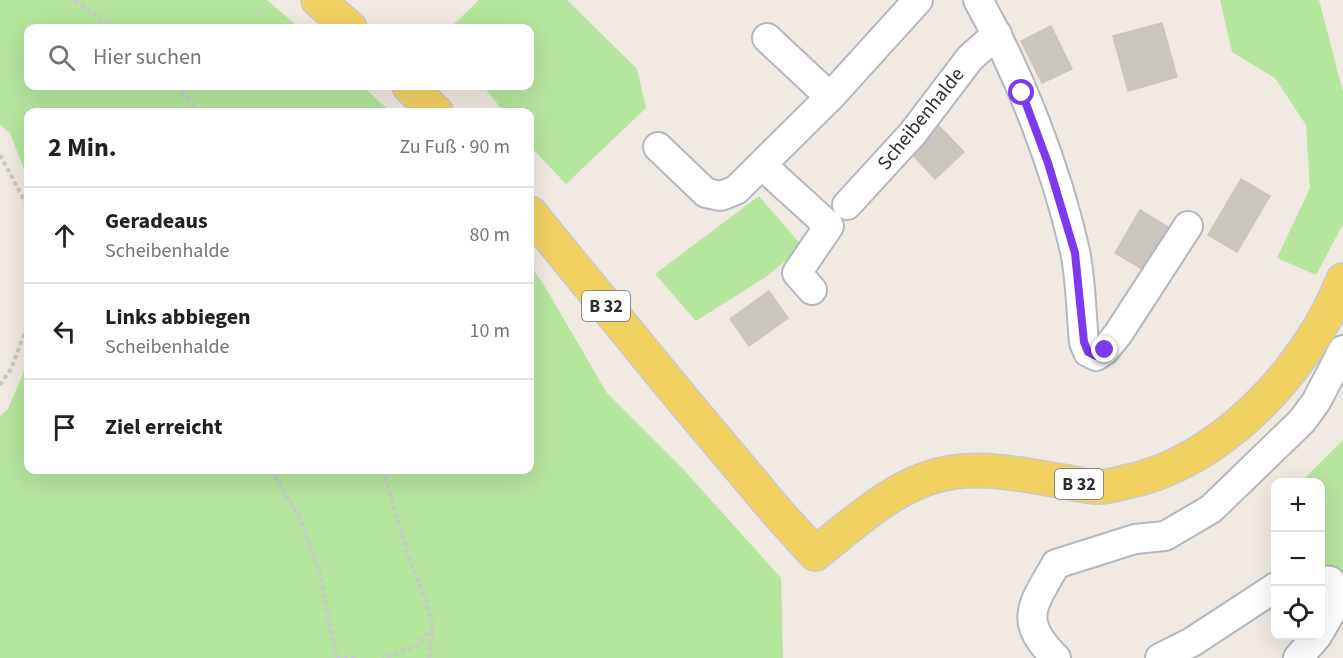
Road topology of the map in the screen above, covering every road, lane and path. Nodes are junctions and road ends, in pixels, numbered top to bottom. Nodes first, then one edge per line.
1 (75, 0) edge
2 (318, 0) edge
3 (918, 0) edge
4 (978, 0) edge
5 (107, 24) edge
6 (345, 24) edge
7 (997, 34) junction
8 (767, 38) dead end
9 (180, 90) edge
10 (413, 90) edge
11 (831, 97) junction
12 (195, 108) edge
13 (432, 108) edge
14 (658, 147) dead end
15 (0, 155) edge
16 (763, 165) junction
17 (24, 200) edge
18 (847, 205) dead end
19 (534, 218) edge
20 (1188, 226) dead end
21 (1342, 289) edge
22 (812, 290) dead end
23 (24, 335) edge
24 (1343, 350) edge
25 (0, 385) edge
26 (273, 474) edge
27 (384, 474) edge
28 (1325, 580) edge
29 (1271, 590) edge
30 (1325, 622) edge
31 (433, 628) junction
32 (1314, 640) edge
33 (336, 658) edge
34 (356, 658) edge
35 (383, 658) edge
36 (429, 658) edge
37 (1056, 658) edge
38 (1160, 658) edge
39 (1298, 658) edge

1 - 5 path
2 - 6 main road
3 - 11 street
4 - 7 street
7 - 18 street, Scheibenhalde
7 - 20 street
8 - 11 street
9 - 12 path
10 - 13 main road
11 - 16 street
14 - 16 street
15 - 17 path
16 - 22 street
19 - 21 main road, B 32
23 - 25 path
24 - 37 street
26 - 33 path
27 - 31 path
28 - 30 street
29 - 38 street
31 - 35 path
31 - 36 path
32 - 39 street
33 - 34 path

